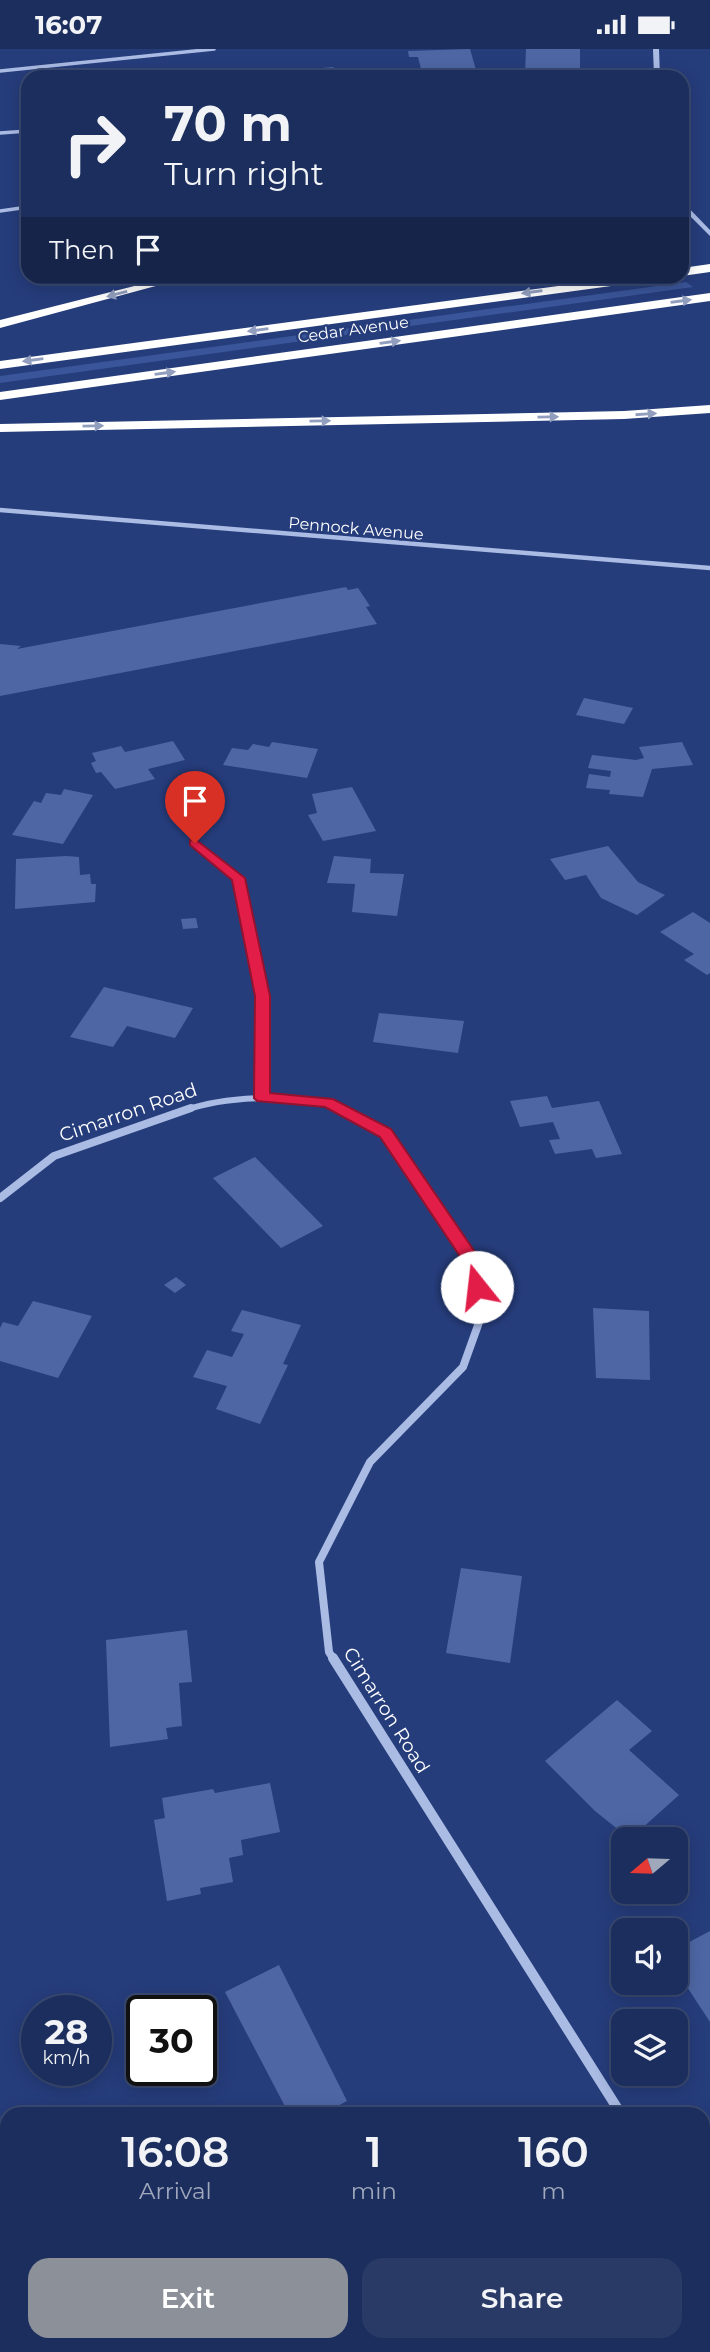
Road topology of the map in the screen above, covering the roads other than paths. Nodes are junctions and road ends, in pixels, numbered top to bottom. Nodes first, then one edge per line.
1 (156, 49) edge
2 (214, 49) edge
3 (656, 49) edge
4 (159, 55) junction
5 (657, 70) edge
6 (0, 71) edge
7 (21, 132) edge
8 (0, 133) edge
9 (21, 208) edge
10 (0, 211) edge
11 (689, 211) edge
12 (710, 234) edge
13 (710, 268) edge
14 (689, 271) edge
15 (156, 284) edge
16 (596, 284) edge
17 (710, 297) edge
18 (710, 311) edge
19 (0, 324) edge
20 (443, 334) junction
21 (0, 365) edge
22 (0, 396) edge
23 (710, 409) edge
24 (0, 428) edge
25 (0, 510) edge
26 (710, 568) edge
27 (195, 843) dead end
28 (262, 1098) junction
29 (0, 1198) edge
30 (617, 2107) edge

1 - 4 street
2 - 4 street
3 - 5 street
4 - 6 street
7 - 8 street
9 - 10 street
11 - 12 street
13 - 14 highway
15 -> 19 highway
16 -> 21 highway, Cedar Avenue
20 -> 17 highway, Cedar Avenue
18 - 20 highway
22 -> 20 highway, Cedar Avenue
24 -> 23 highway
25 - 26 street, Pennock Avenue
27 - 28 street
28 - 29 street, Cimarron Road
28 - 30 street, Cimarron Road

